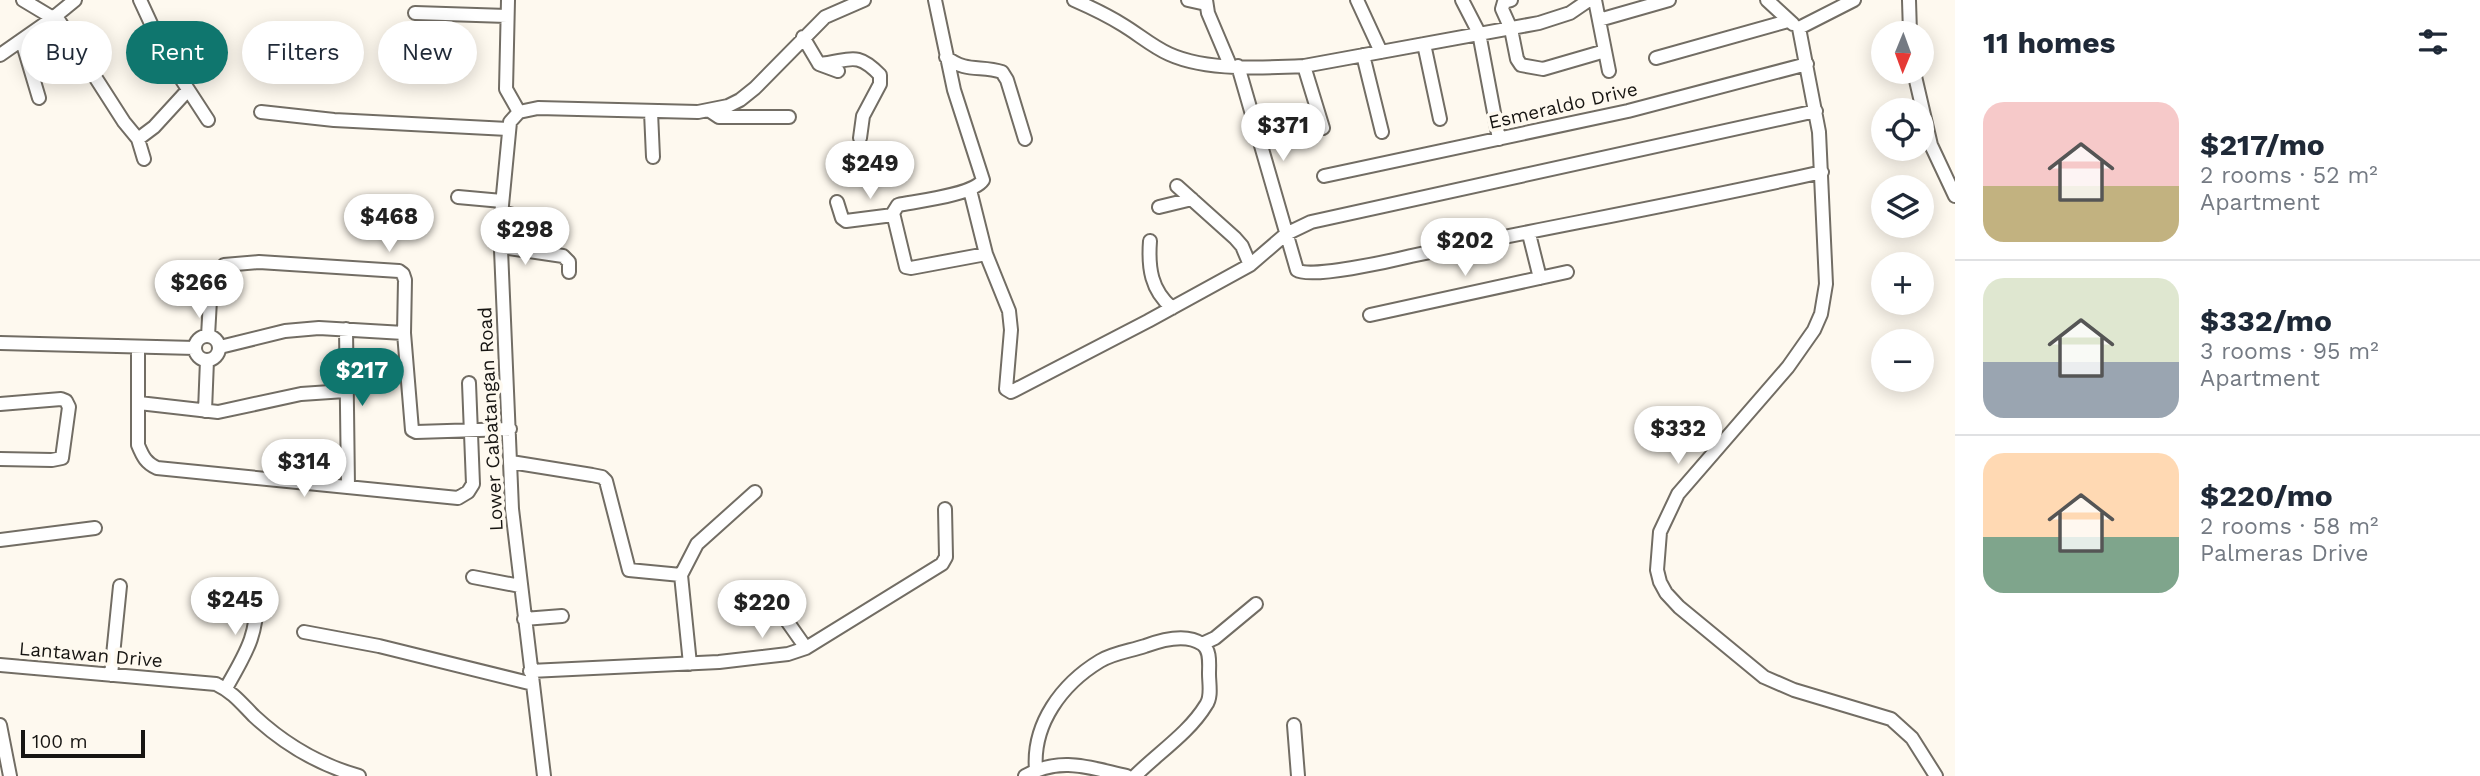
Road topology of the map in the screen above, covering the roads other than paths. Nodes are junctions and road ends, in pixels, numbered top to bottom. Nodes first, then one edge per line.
1 (23, 0) edge
2 (75, 0) edge
3 (140, 0) edge
4 (508, 0) edge
5 (864, 0) edge
6 (935, 0) edge
7 (1074, 0) edge
8 (1188, 0) edge
9 (1357, 0) edge
10 (1462, 0) edge
11 (1511, 0) edge
12 (1589, 0) edge
13 (1595, 0) edge
14 (1669, 0) edge
15 (1767, 0) edge
16 (1854, 0) edge
17 (1909, 0) edge
18 (1206, 2) edge
19 (415, 13) dead end
20 (507, 16) junction
21 (54, 17) junction
22 (1599, 20) junction
23 (1910, 21) edge
24 (1794, 24) junction
25 (1511, 29) junction
26 (1479, 33) junction
27 (803, 37) junction
28 (19, 43) junction
29 (1424, 44) junction
30 (1605, 51) junction
31 (1381, 52) junction
32 (0, 55) edge
33 (1363, 55) junction
34 (946, 57) junction
35 (1656, 58) dead end
36 (819, 64) junction
37 (1807, 64) junction
38 (0, 65) edge
39 (1234, 65) junction
40 (1304, 66) junction
41 (838, 71) dead end
42 (1609, 71) dead end
43 (1917, 84) edge
44 (187, 91) junction
45 (39, 98) dead end
46 (710, 111) junction
47 (1816, 111) junction
48 (261, 112) dead end
49 (520, 112) junction
50 (651, 112) junction
51 (789, 117) dead end
52 (208, 120) dead end
53 (1440, 120) dead end
54 (1323, 128) dead end
55 (508, 129) junction
56 (1382, 132) dead end
57 (860, 138) dead end
58 (138, 139) junction
59 (1025, 139) dead end
60 (1499, 139) junction
61 (653, 157) dead end
62 (144, 159) dead end
63 (1822, 172) junction
64 (1324, 176) dead end
65 (1177, 186) dead end
66 (970, 190) junction
67 (1955, 196) edge
68 (458, 197) dead end
69 (1192, 199) junction
70 (838, 202) dead end
71 (501, 206) junction
72 (1159, 207) dead end
73 (893, 215) junction
74 (550, 225) dead end
75 (1286, 234) junction
76 (1529, 234) junction
77 (1150, 241) dead end
78 (501, 247) junction
79 (986, 254) junction
80 (1250, 265) junction
81 (569, 272) dead end
82 (1567, 272) dead end
83 (1540, 278) junction
84 (1171, 308) junction
85 (1370, 315) dead end
86 (346, 329) junction
87 (404, 334) junction
88 (208, 336) junction
89 (0, 343) edge
90 (138, 347) junction
91 (220, 347) junction
92 (195, 348) junction
93 (207, 360) junction
94 (469, 383) dead end
95 (345, 391) junction
96 (139, 403) junction
97 (0, 404) edge
98 (205, 411) junction
99 (510, 429) junction
100 (471, 430) junction
101 (0, 459) edge
102 (511, 463) junction
103 (348, 487) junction
104 (755, 492) dead end
105 (945, 509) dead end
106 (95, 528) dead end
107 (0, 540) edge
108 (681, 575) junction
109 (472, 577) dead end
110 (120, 586) dead end
111 (520, 586) junction
112 (256, 587) dead end
113 (768, 594) dead end
114 (1256, 604) dead end
115 (562, 616) dead end
116 (524, 619) junction
117 (304, 632) dead end
118 (1202, 644) junction
119 (806, 648) junction
120 (690, 664) junction
121 (0, 665) edge
122 (111, 675) junction
123 (531, 678) junction
124 (226, 688) junction
125 (0, 724) edge
126 (1294, 725) dead end
127 (1030, 773) edge
128 (10, 776) edge
129 (359, 776) edge
130 (544, 776) edge
131 (1127, 776) edge
132 (1135, 776) edge
133 (1297, 776) edge
134 (1936, 776) edge

1 - 21 street
2 - 21 street
3 - 44 street
4 - 20 street
5 - 27 street
6 - 34 street
7 - 39 street
8 - 18 street
9 - 31 street
10 - 26 street
11 - 25 street
12 - 25 street
13 - 22 street
14 - 22 street
15 - 24 street
16 - 24 street
17 - 23 street
18 - 39 street
19 - 20 street
20 - 49 street
21 - 28 street
21 - 58 street
22 - 30 street
24 - 35 street, Esmeraldo Drive
24 - 37 street
25 - 26 street
25 - 30 street
26 - 29 street
26 - 60 street
27 - 36 street
27 - 46 street
28 - 32 street
28 - 38 street
28 - 45 street
29 - 31 street
29 - 53 street
30 - 42 street
31 - 33 street
33 - 40 street
33 - 56 street
34 - 59 street
34 - 66 street
36 - 41 street
36 - 57 street
37 - 47 street
37 - 60 street, Esmeraldo Drive
39 - 40 street
39 - 75 street
40 - 54 street
43 - 67 street
44 - 52 street
44 - 58 street
46 - 50 street
46 - 51 street
47 - 63 street
47 - 75 street
48 - 55 street
49 - 50 street
49 - 55 street
50 - 61 street
55 - 71 street, Lower Cabatangan Road
58 - 62 street
60 - 64 street, Esmeraldo Drive
63 - 76 street
63 - 134 street
65 - 69 street
66 - 73 street
66 - 79 street
68 - 71 street
69 - 72 street
69 - 80 street
70 - 73 street
71 - 74 street
71 - 78 street, Lower Cabatangan Road
73 - 79 street
75 - 76 street
75 - 80 street
76 - 83 street
77 - 84 street
78 - 81 street
78 - 99 street, Lower Cabatangan Road
79 - 84 street
80 - 84 street
82 - 83 street
83 - 85 street
86 - 87 street
86 - 91 street
86 - 95 street
87 - 88 street
87 - 100 street
88 - 91 street
88 - 92 street
89 - 90 street
90 - 92 street
90 - 96 street
91 - 93 street
92 - 93 street
93 - 98 street
94 - 100 street
95 - 98 street
95 - 103 street
96 - 98 street
96 - 103 street
97 - 101 street
99 - 100 street
99 - 102 street, Lower Cabatangan Road
100 - 103 street
102 - 108 street
102 - 111 street, Lower Cabatangan Road
104 - 108 street
105 - 119 street
106 - 107 street
108 - 120 street
109 - 111 street
110 - 122 street
111 - 116 street, Lower Cabatangan Road
112 - 124 street
113 - 119 street
114 - 118 street
115 - 116 street
116 - 123 street, Lower Cabatangan Road
117 - 123 street
118 - 127 street
118 - 132 street
119 - 120 street
120 - 123 street
121 - 122 street, Lantawan Drive
122 - 124 street, Lantawan Drive
123 - 130 street, Lower Cabatangan Road
124 - 129 street
125 - 128 street
126 - 133 street
127 - 131 street

